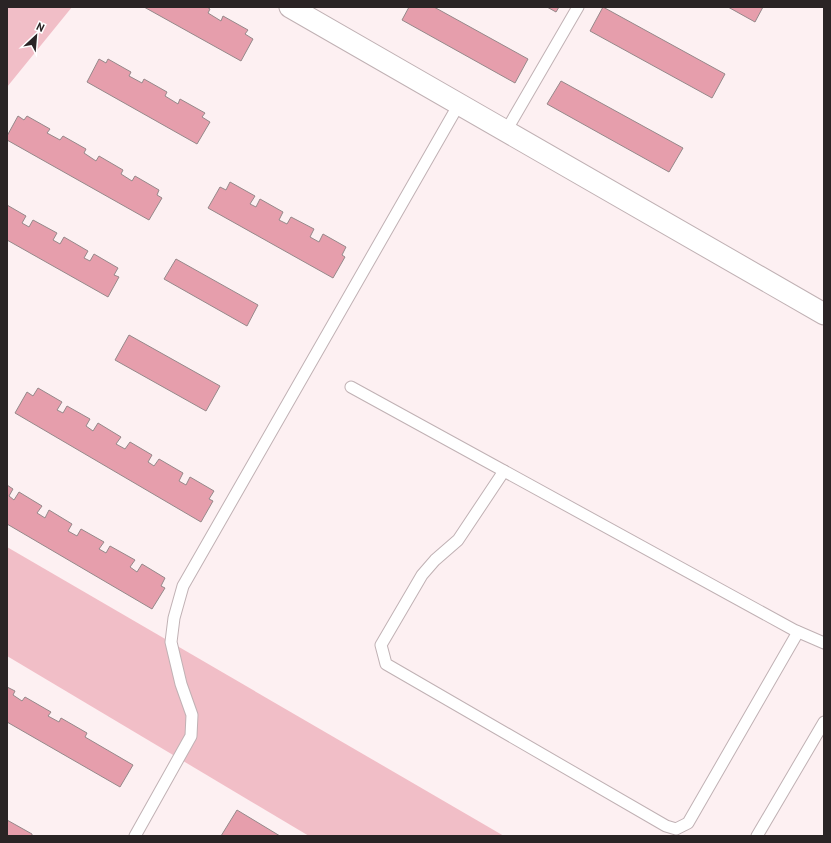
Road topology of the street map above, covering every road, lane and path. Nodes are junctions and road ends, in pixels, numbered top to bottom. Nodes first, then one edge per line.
1 (290, 7) edge
2 (578, 7) edge
3 (459, 104) junction
4 (506, 131) junction
5 (824, 314) edge
6 (351, 386) dead end
7 (504, 471) junction
8 (798, 632) junction
9 (824, 643) edge
10 (824, 722) edge
11 (135, 836) edge
12 (757, 836) edge

1 - 3 street
2 - 4 lane
3 - 4 street
3 - 11 lane
4 - 5 street
6 - 7 lane
7 - 8 lane
7 - 8 lane
8 - 9 lane
10 - 12 lane

